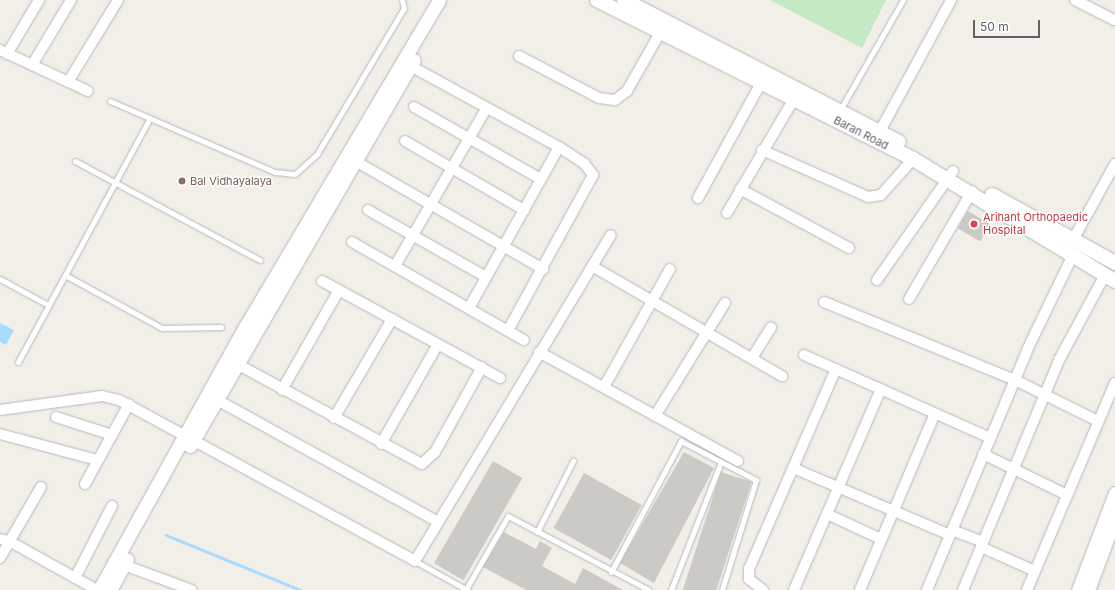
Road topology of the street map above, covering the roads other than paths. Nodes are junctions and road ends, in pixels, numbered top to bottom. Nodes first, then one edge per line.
1 (39, 0) edge
2 (72, 0) edge
3 (118, 0) edge
4 (402, 0) edge
5 (440, 0) edge
6 (450, 0) edge
7 (597, 0) edge
8 (624, 0) edge
9 (903, 0) edge
10 (951, 0) edge
11 (1075, 0) edge
12 (1114, 20) dead end
13 (661, 31) junction
14 (4, 52) edge
15 (519, 56) dead end
16 (407, 64) junction
17 (32, 65) junction
18 (68, 82) junction
19 (761, 83) junction
20 (88, 92) dead end
21 (794, 99) junction
22 (110, 100) dead end
23 (414, 107) dead end
24 (486, 109) junction
25 (840, 111) junction
26 (149, 120) junction
27 (880, 131) junction
28 (470, 138) junction
29 (405, 141) dead end
30 (559, 147) junction
31 (762, 150) junction
32 (351, 159) junction
33 (913, 159) junction
34 (75, 160) dead end
35 (1115, 164) edge
36 (452, 168) junction
37 (950, 175) junction
38 (541, 179) junction
39 (115, 182) junction
40 (740, 189) junction
41 (972, 192) junction
42 (698, 198) dead end
43 (431, 205) junction
44 (368, 210) dead end
45 (524, 210) junction
46 (727, 213) dead end
47 (413, 235) junction
48 (611, 235) dead end
49 (1074, 238) junction
50 (352, 242) dead end
51 (504, 246) junction
52 (849, 248) dead end
53 (1073, 255) junction
54 (260, 260) dead end
55 (1115, 263) edge
56 (395, 266) junction
57 (592, 266) junction
58 (542, 269) junction
59 (670, 269) dead end
60 (65, 275) junction
61 (486, 277) junction
62 (1110, 278) edge
63 (0, 279) edge
64 (877, 280) dead end
65 (322, 281) dead end
66 (339, 290) junction
67 (909, 299) dead end
68 (652, 300) junction
69 (824, 302) dead end
70 (725, 303) dead end
71 (48, 305) junction
72 (469, 308) junction
73 (392, 318) junction
74 (220, 327) dead end
75 (771, 328) dead end
76 (508, 330) junction
77 (706, 332) junction
78 (524, 340) dead end
79 (438, 344) junction
80 (539, 352) junction
81 (804, 355) dead end
82 (752, 358) junction
83 (18, 362) dead end
84 (237, 364) junction
85 (482, 368) junction
86 (836, 369) junction
87 (782, 376) dead end
88 (500, 378) dead end
89 (1014, 380) junction
90 (1115, 383) edge
91 (604, 387) junction
92 (881, 389) junction
93 (282, 390) junction
94 (1045, 394) junction
95 (212, 397) junction
96 (129, 404) junction
97 (0, 410) edge
98 (935, 413) junction
99 (655, 416) junction
100 (56, 417) dead end
101 (334, 418) junction
102 (1098, 421) junction
103 (0, 434) edge
104 (112, 435) junction
105 (191, 436) junction
106 (990, 438) junction
107 (380, 444) junction
108 (983, 454) junction
109 (97, 460) junction
110 (573, 461) dead end
111 (738, 461) dead end
112 (721, 462) junction
113 (793, 468) junction
114 (1014, 468) junction
115 (86, 484) dead end
116 (41, 487) dead end
117 (838, 488) junction
118 (1115, 493) edge
119 (1067, 495) junction
120 (112, 506) dead end
121 (893, 511) junction
122 (827, 514) junction
123 (1115, 518) edge
124 (438, 522) junction
125 (537, 532) junction
126 (951, 533) junction
127 (882, 539) junction
128 (5, 540) edge
129 (982, 545) junction
130 (0, 558) edge
131 (415, 561) junction
132 (124, 565) junction
133 (1035, 571) junction
134 (611, 572) junction
135 (75, 578) junction
136 (98, 590) edge
137 (110, 590) edge
138 (192, 590) edge
139 (467, 590) edge
140 (648, 590) edge
141 (671, 590) edge
142 (722, 590) edge
143 (763, 590) edge
144 (794, 590) edge
145 (860, 590) edge
146 (927, 590) edge
147 (963, 590) edge
148 (1027, 590) edge
149 (1078, 590) edge
150 (1088, 590) edge

1 - 14 street
2 - 17 street
3 - 18 street
4 - 26 lane
5 - 16 street
6 - 16 street
7 - 13 main road, Baran Road
8 - 25 main road, Baran Road
9 - 25 lane
10 - 27 street
11 - 12 street
13 - 15 street
13 - 19 main road, Baran Road
14 - 17 street
16 - 24 street
16 - 32 street
17 - 18 street
18 - 20 street
19 - 21 main road, Baran Road
19 - 42 street
21 - 31 street
21 - 33 main road, Baran Road
22 - 26 lane
23 - 28 street
24 - 28 street
24 - 30 street
25 - 27 main road, Baran Road
26 - 39 lane
27 - 37 main road, Baran Road
28 - 36 street
28 - 38 street
29 - 36 street
30 - 38 street
30 - 58 street
31 - 33 street
31 - 40 street
32 - 43 street
32 - 84 street
32 - 95 street
33 - 37 main road, Baran Road
34 - 39 lane
35 - 49 street
36 - 43 street
36 - 45 street
37 - 41 main road, Baran Road
37 - 49 main road, Baran Road
37 - 64 street
38 - 45 street
39 - 54 lane
39 - 60 lane
40 - 46 street
40 - 52 street
41 - 53 main road, Baran Road
41 - 67 street
43 - 47 street
43 - 51 street
44 - 47 street
45 - 51 street
47 - 56 street
47 - 61 street
48 - 57 street
49 - 55 main road, Baran Road
50 - 56 street
51 - 58 street
51 - 61 street
53 - 62 main road, Baran Road
53 - 89 street
56 - 72 street
57 - 68 street
57 - 80 street
58 - 76 street
59 - 68 street
60 - 71 lane
60 - 74 lane
61 - 72 street
62 - 94 street
63 - 71 lane
65 - 66 street
66 - 73 street
66 - 93 street
68 - 77 street
68 - 91 street
69 - 89 street
70 - 77 street
71 - 83 lane
72 - 76 street
73 - 79 street
73 - 101 street
75 - 82 street
76 - 78 street
77 - 82 street
77 - 99 street
79 - 85 street
79 - 107 street
80 - 91 street
80 - 124 street
81 - 86 street
82 - 87 street
84 - 93 street
84 - 95 street
85 - 88 street
85 - 107 street
86 - 92 street
86 - 113 street
89 - 94 street
89 - 106 street
90 - 102 street
91 - 99 street
92 - 98 street
92 - 117 street
93 - 101 street
94 - 102 street
94 - 114 street
95 - 105 street
95 - 124 street
96 - 97 street
96 - 104 street
96 - 105 street
98 - 106 street
98 - 121 street
99 - 111 street
100 - 104 street
101 - 107 street
102 - 119 street
103 - 109 street
104 - 109 street
105 - 131 street
105 - 132 street
105 - 136 street
106 - 108 street
108 - 114 street
108 - 126 street
109 - 115 street
110 - 125 lane
112 - 134 lane
112 - 141 lane
112 - 142 lane
113 - 117 street
113 - 143 street
114 - 119 street
114 - 129 street
116 - 128 street
117 - 121 street
117 - 122 street
118 - 149 street
119 - 133 street
120 - 135 street
121 - 126 street
121 - 127 street
122 - 127 street
122 - 144 street
123 - 150 street
124 - 131 street
125 - 134 lane
125 - 139 lane
126 - 129 street
126 - 146 street
127 - 145 street
128 - 130 street
128 - 135 street
129 - 133 street
129 - 147 street
131 - 139 lane
132 - 137 street
132 - 138 street
133 - 148 street
134 - 140 lane
135 - 136 street

